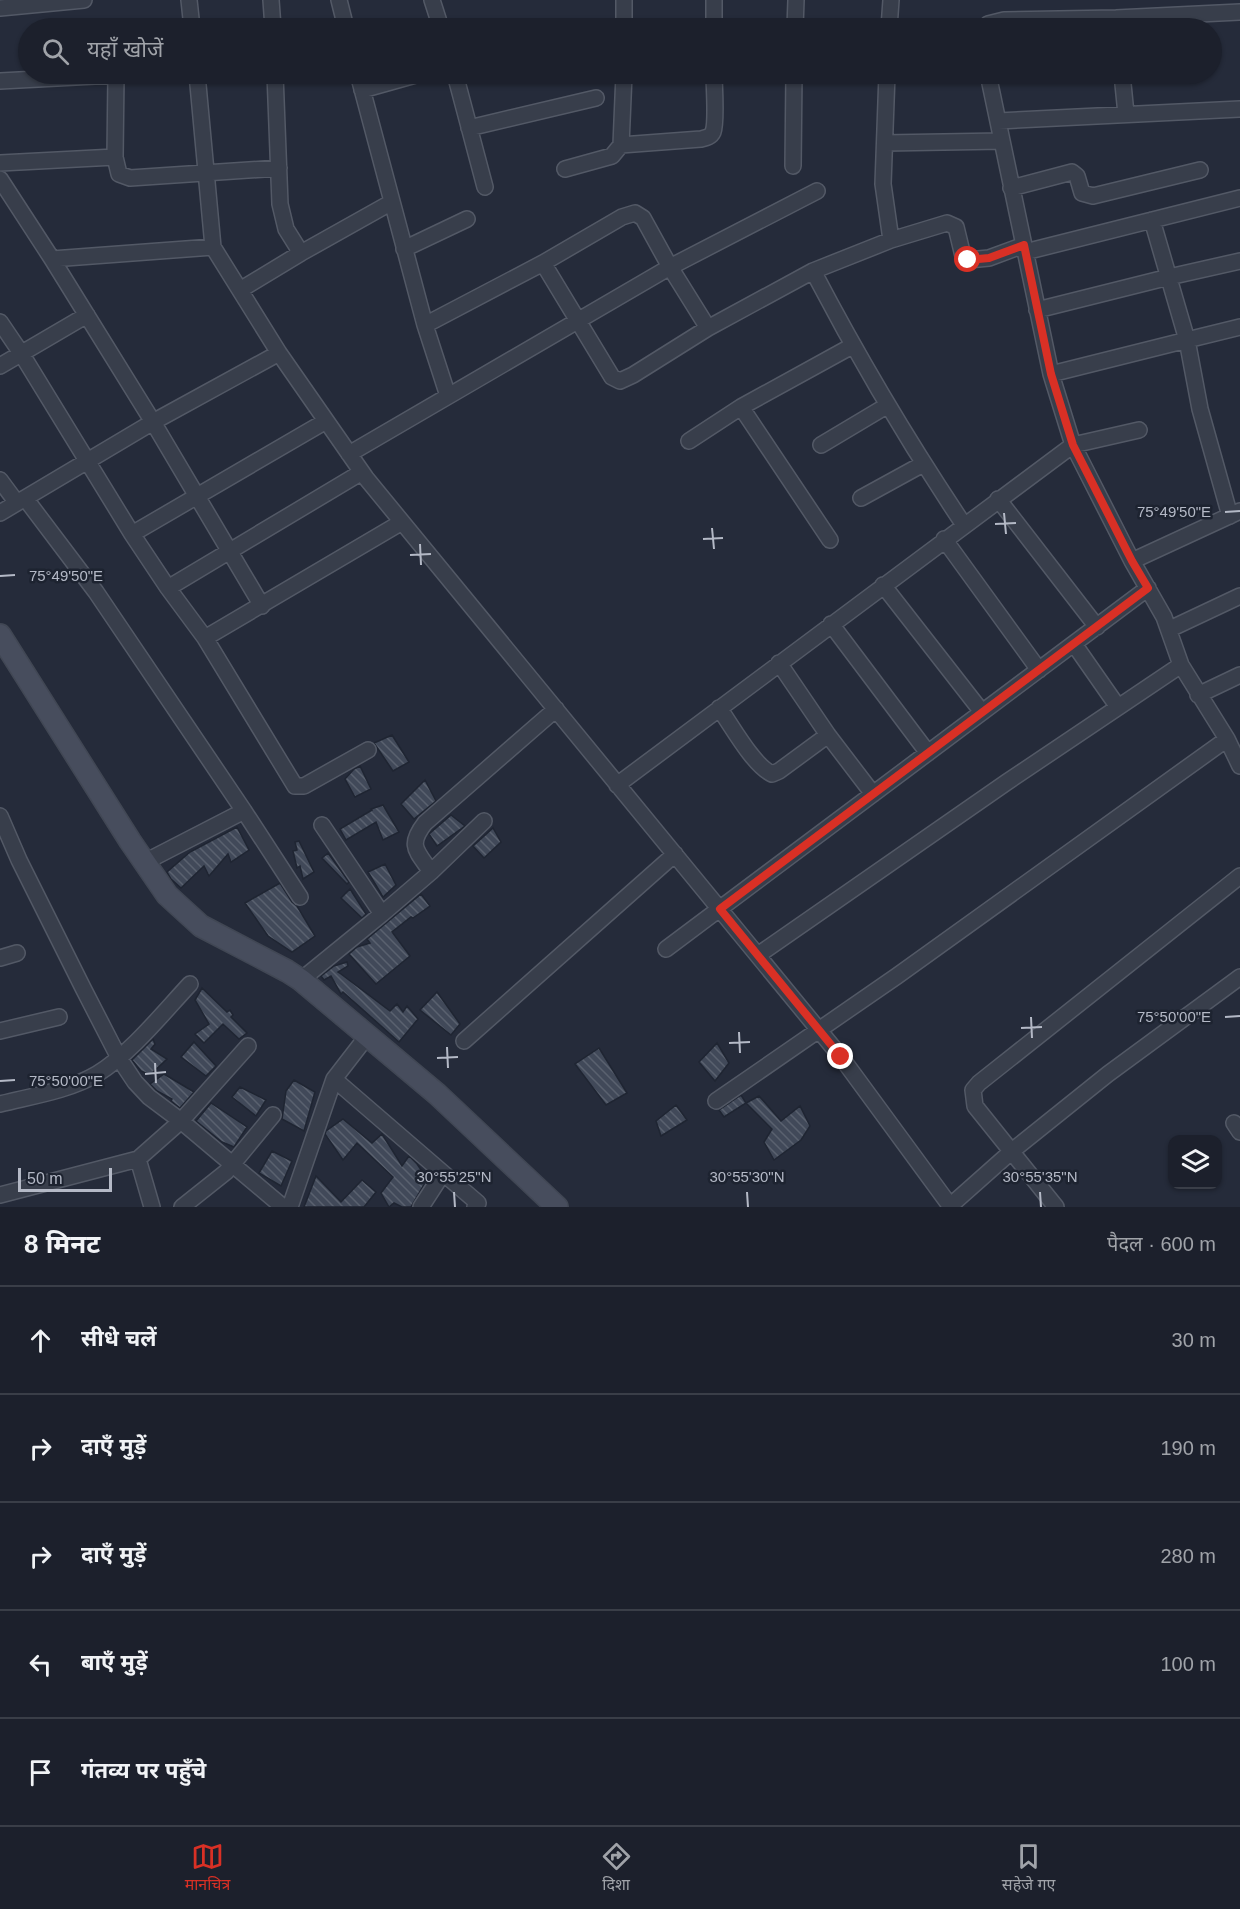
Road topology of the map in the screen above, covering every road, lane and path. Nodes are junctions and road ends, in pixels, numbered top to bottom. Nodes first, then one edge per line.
1 (84, 0) edge
2 (189, 0) edge
3 (271, 0) edge
4 (339, 0) edge
5 (432, 0) edge
6 (624, 0) edge
7 (714, 0) edge
8 (796, 0) edge
9 (891, 0) edge
10 (0, 8) edge
11 (1240, 12) edge
12 (191, 18) edge
13 (272, 18) edge
14 (344, 18) edge
15 (438, 18) edge
16 (624, 18) edge
17 (714, 18) edge
18 (795, 18) edge
19 (890, 18) edge
20 (1172, 18) edge
21 (18, 80) edge
22 (0, 81) edge
23 (116, 84) edge
24 (198, 84) edge
25 (275, 84) edge
26 (360, 84) edge
27 (383, 84) edge
28 (458, 84) edge
29 (624, 84) edge
30 (714, 84) edge
31 (794, 84) edge
32 (887, 84) edge
33 (990, 84) edge
34 (1123, 84) edge
35 (362, 90) junction
36 (596, 98) dead end
37 (1240, 109) edge
38 (1126, 114) junction
39 (998, 121) junction
40 (469, 128) junction
41 (1002, 141) junction
42 (885, 143) junction
43 (621, 145) junction
44 (116, 157) junction
45 (0, 163) edge
46 (793, 166) dead end
47 (279, 168) junction
48 (565, 169) dead end
49 (1200, 170) dead end
50 (205, 172) junction
51 (0, 179) edge
52 (485, 187) dead end
53 (1011, 188) junction
54 (817, 191) dead end
55 (1240, 198) edge
56 (392, 202) junction
57 (467, 219) dead end
58 (1152, 220) junction
59 (891, 240) junction
60 (213, 247) junction
61 (405, 249) junction
62 (1024, 249) junction
63 (301, 253) junction
64 (52, 259) junction
65 (1240, 261) edge
66 (543, 263) junction
67 (670, 267) junction
68 (813, 271) junction
69 (1169, 277) junction
70 (240, 291) junction
71 (1037, 310) junction
72 (87, 315) junction
73 (579, 320) junction
74 (0, 322) edge
75 (425, 325) junction
76 (1240, 327) edge
77 (708, 328) junction
78 (1187, 340) junction
79 (852, 346) junction
80 (21, 353) junction
81 (279, 353) junction
82 (0, 366) edge
83 (1051, 374) junction
84 (448, 396) junction
85 (888, 405) junction
86 (741, 407) junction
87 (326, 421) junction
88 (153, 422) junction
89 (1139, 430) dead end
90 (689, 441) dead end
91 (821, 445) dead end
92 (1073, 445) junction
93 (350, 454) junction
94 (87, 462) junction
95 (923, 464) junction
96 (362, 472) junction
97 (0, 480) edge
98 (196, 497) junction
99 (861, 498) dead end
100 (998, 499) junction
101 (21, 500) junction
102 (0, 513) edge
103 (1235, 513) edge
104 (402, 522) junction
105 (964, 525) junction
106 (132, 534) junction
107 (944, 539) junction
108 (830, 540) dead end
109 (231, 551) junction
110 (1132, 561) junction
111 (883, 585) junction
112 (168, 588) junction
113 (1148, 588) junction
114 (1240, 596) edge
115 (262, 606) junction
116 (831, 624) junction
117 (1097, 627) junction
118 (1170, 629) junction
119 (0, 635) edge
120 (205, 638) junction
121 (1074, 644) junction
122 (779, 663) junction
123 (1181, 665) junction
124 (1039, 670) junction
125 (1240, 675) edge
126 (1198, 695) junction
127 (1118, 707) junction
128 (719, 708) junction
129 (556, 709) junction
130 (982, 712) junction
131 (828, 735) junction
132 (1227, 739) junction
133 (368, 750) dead end
134 (928, 753) junction
135 (1240, 765) edge
136 (617, 785) junction
137 (873, 794) junction
138 (244, 811) junction
139 (0, 816) edge
140 (484, 821) dead end
141 (322, 825) dead end
142 (675, 854) junction
143 (145, 862) junction
144 (431, 872) junction
145 (1240, 876) edge
146 (300, 897) dead end
147 (720, 909) junction
148 (382, 914) junction
149 (666, 949) dead end
150 (17, 953) dead end
151 (758, 955) junction
152 (0, 958) edge
153 (1240, 977) edge
154 (301, 980) junction
155 (190, 984) dead end
156 (59, 1017) dead end
157 (818, 1029) junction
158 (0, 1031) edge
159 (464, 1041) dead end
160 (362, 1042) junction
161 (248, 1046) dead end
162 (119, 1058) junction
163 (334, 1079) junction
164 (716, 1101) dead end
165 (0, 1104) edge
166 (273, 1115) dead end
167 (181, 1121) junction
168 (1012, 1150) junction
169 (138, 1160) junction
170 (232, 1164) junction
171 (443, 1173) junction
172 (0, 1195) edge
173 (479, 1206) edge
174 (152, 1207) edge
175 (182, 1207) edge
176 (283, 1207) edge
177 (290, 1207) edge
178 (421, 1207) edge
179 (557, 1207) edge
180 (950, 1207) edge
181 (1056, 1207) edge

1 - 10 street
2 - 12 street
3 - 13 street
4 - 14 street
5 - 15 street
6 - 16 street
7 - 17 street
8 - 18 street
9 - 19 street
11 - 20 street
21 - 22 street
23 - 44 street
24 - 50 street
25 - 47 street
26 - 35 street
27 - 35 street
28 - 40 street
29 - 43 street
30 - 43 street
31 - 46 street
32 - 42 street
33 - 39 street
34 - 38 street
35 - 56 street
36 - 40 street
37 - 38 street
38 - 39 street
39 - 41 street
40 - 52 street
41 - 42 street
41 - 53 street
42 - 59 street
43 - 48 street
44 - 45 street
44 - 50 street
47 - 50 street
47 - 63 street
49 - 53 street
50 - 60 street
51 - 64 street
53 - 62 street
54 - 67 street
55 - 58 street
56 - 61 street
56 - 63 street
57 - 61 street
58 - 62 street
58 - 69 street
59 - 62 street
59 - 68 street
60 - 64 street
60 - 70 street
61 - 75 street
62 - 71 street
63 - 70 street
64 - 72 street
65 - 69 street
66 - 67 street
66 - 73 street
66 - 75 street
67 - 73 street
67 - 77 street
68 - 77 street
68 - 79 street
69 - 71 street
69 - 78 street
70 - 81 street
71 - 83 street
72 - 80 street
72 - 88 street
73 - 77 street
73 - 84 street
74 - 80 street
75 - 84 street
76 - 78 street
78 - 83 street
78 - 103 street
79 - 85 street
79 - 86 street
80 - 82 street
80 - 94 street
81 - 87 street
81 - 88 street
83 - 92 street
84 - 93 street
85 - 91 street
85 - 95 street
86 - 90 street
86 - 108 street
87 - 93 street
87 - 98 street
88 - 94 street
88 - 98 street
89 - 92 street
92 - 100 street
92 - 110 street
93 - 96 street
94 - 101 street
94 - 106 street
95 - 99 street
95 - 105 street
96 - 104 street
96 - 109 street
97 - 101 street
98 - 106 street
98 - 109 street
100 - 105 street
100 - 117 street
101 - 102 street
101 - 138 street
103 - 110 street
104 - 115 street
104 - 129 street
105 - 107 street
106 - 112 street
107 - 111 street
107 - 124 street
109 - 112 street
109 - 115 street
110 - 113 street
111 - 116 street
111 - 130 street
112 - 120 street
113 - 117 street
113 - 118 street
114 - 118 street
115 - 120 street
116 - 122 street
116 - 134 street
117 - 121 street
118 - 123 street
119 - 143 street
120 - 133 street
121 - 124 street
121 - 127 street
122 - 128 street
122 - 131 street
123 - 126 street
123 - 127 street
124 - 130 street
125 - 126 street
126 - 132 street
127 - 151 street
128 - 131 street
128 - 136 street
129 - 136 street
129 - 144 street
130 - 134 street
131 - 137 street
132 - 135 street
132 - 157 street
134 - 137 street
136 - 142 street
137 - 147 street
138 - 143 street
138 - 146 street
139 - 162 street
140 - 144 street
141 - 148 street
142 - 147 street
142 - 159 street
143 - 154 street
144 - 148 street
145 - 168 street
147 - 149 street
147 - 151 street
148 - 154 street
150 - 152 street
151 - 157 street
153 - 168 street
154 - 160 street
155 - 162 street
156 - 158 street
157 - 164 street
157 - 180 street
160 - 163 street
160 - 179 street
161 - 167 street
162 - 165 street
162 - 167 street
163 - 171 street
163 - 177 street
166 - 170 street
167 - 169 street
167 - 170 street
168 - 180 street
168 - 181 street
169 - 172 street
169 - 174 street
170 - 175 street
170 - 176 street
171 - 173 street
171 - 178 street

